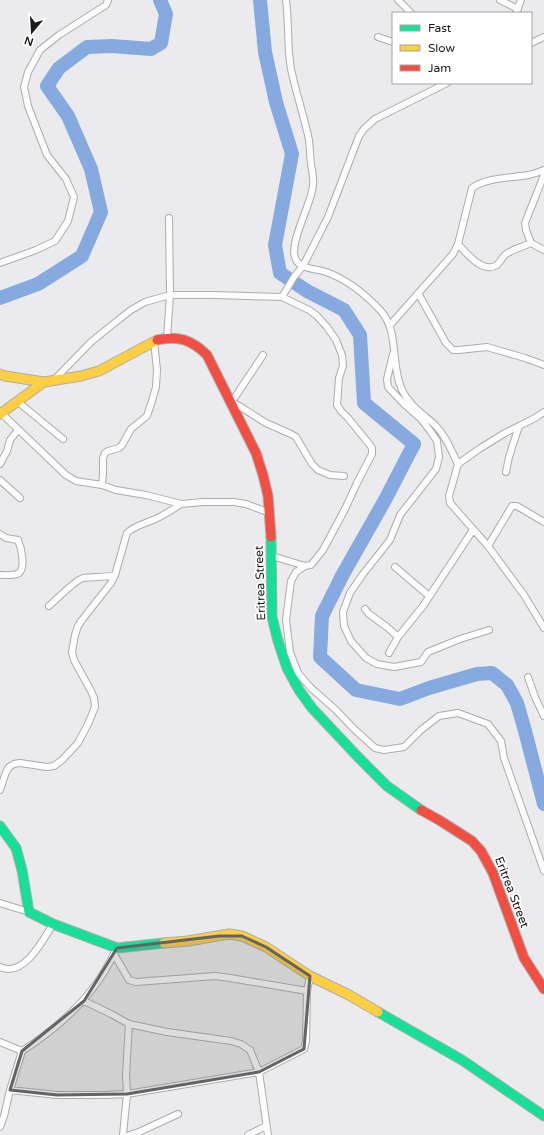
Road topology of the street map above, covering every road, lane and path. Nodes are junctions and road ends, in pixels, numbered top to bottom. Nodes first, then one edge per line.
1 (108, 0) edge
2 (286, 0) edge
3 (398, 0) edge
4 (500, 0) edge
5 (521, 0) edge
6 (517, 11) edge
7 (410, 12) edge
8 (378, 37) dead end
9 (544, 37) edge
10 (392, 42) edge
11 (532, 43) edge
12 (445, 84) edge
13 (544, 170) edge
14 (544, 174) edge
15 (169, 218) dead end
16 (458, 244) junction
17 (531, 244) junction
18 (544, 250) edge
19 (0, 263) edge
20 (302, 266) junction
21 (418, 293) junction
22 (170, 295) junction
23 (284, 295) junction
24 (390, 325) junction
25 (167, 338) junction
26 (154, 341) junction
27 (394, 351) junction
28 (263, 355) dead end
29 (544, 365) edge
30 (0, 374) edge
31 (49, 382) junction
32 (17, 401) junction
33 (231, 403) junction
34 (544, 412) edge
35 (0, 413) edge
36 (519, 426) junction
37 (18, 430) junction
38 (63, 439) dead end
39 (0, 464) edge
40 (458, 464) junction
41 (506, 472) dead end
42 (344, 476) dead end
43 (0, 480) edge
44 (102, 485) junction
45 (20, 498) dead end
46 (181, 504) junction
47 (270, 514) junction
48 (544, 522) edge
49 (473, 530) junction
50 (0, 534) edge
51 (488, 546) junction
52 (272, 556) junction
53 (291, 562) junction
54 (305, 566) junction
55 (395, 567) dead end
56 (296, 572) junction
57 (0, 575) edge
58 (115, 575) junction
59 (429, 596) junction
60 (49, 606) dead end
61 (365, 609) dead end
62 (543, 625) edge
63 (489, 630) dead end
64 (398, 637) junction
65 (389, 653) dead end
66 (528, 677) dead end
67 (544, 716) edge
68 (0, 790) edge
69 (0, 826) edge
70 (544, 871) edge
71 (0, 903) edge
72 (29, 912) junction
73 (53, 924) junction
74 (115, 951) junction
75 (2, 968) edge
76 (0, 975) edge
77 (310, 976) junction
78 (544, 989) edge
79 (307, 992) junction
80 (84, 1001) junction
81 (129, 1024) junction
82 (0, 1042) edge
83 (22, 1051) junction
84 (259, 1072) junction
85 (10, 1090) junction
86 (127, 1094) junction
87 (178, 1114) dead end
88 (544, 1116) edge
89 (266, 1126) junction
90 (0, 1127) edge
91 (123, 1135) edge
92 (129, 1135) edge
93 (248, 1135) edge
94 (268, 1135) edge

1 - 19 street
2 - 20 street
3 - 7 street
4 - 6 street
5 - 6 street
8 - 10 street
9 - 11 street
12 - 20 street
13 - 16 street
14 - 17 street
15 - 22 street
16 - 17 street
16 - 21 street
17 - 18 street
20 - 23 street
20 - 24 street
21 - 24 street
21 - 29 street
22 - 23 street
22 - 25 street
22 - 31 street
23 - 54 street
24 - 27 street
25 - 26 main road, Eritrea Street
25 - 33 main road, Eritrea Street
26 - 31 main road, Eritrea Street
26 - 44 street
27 - 40 street
27 - 63 street
28 - 33 street
30 - 31 main road, Eritrea Street
31 - 32 main road
32 - 35 main road
32 - 38 street
33 - 42 street
33 - 47 main road, Eritrea Street
34 - 36 street
35 - 37 street
36 - 40 street
36 - 41 street
37 - 39 street
37 - 44 street
40 - 49 street
43 - 45 street
44 - 46 street
46 - 47 street
46 - 58 street
47 - 52 main road, Eritrea Street
48 - 51 street
49 - 51 street
49 - 59 street
50 - 57 street
51 - 62 street
52 - 53 street
52 - 78 main road, Eritrea Street
53 - 54 street
53 - 56 street
54 - 56 street
55 - 59 street
56 - 70 street
58 - 60 street
58 - 68 street
59 - 64 street
61 - 64 street
64 - 65 street
66 - 67 street
69 - 72 main road
71 - 72 street
72 - 73 main road
73 - 74 main road
73 - 75 street
74 - 77 main road
74 - 79 street
74 - 80 street
75 - 76 street
77 - 79 street
77 - 88 main road
79 - 84 street
80 - 81 street
80 - 83 street
81 - 84 street
81 - 86 street
82 - 83 street
83 - 85 street
84 - 86 street
84 - 89 street
85 - 86 street
85 - 90 street
86 - 91 street
87 - 92 street
89 - 93 street
89 - 94 street

